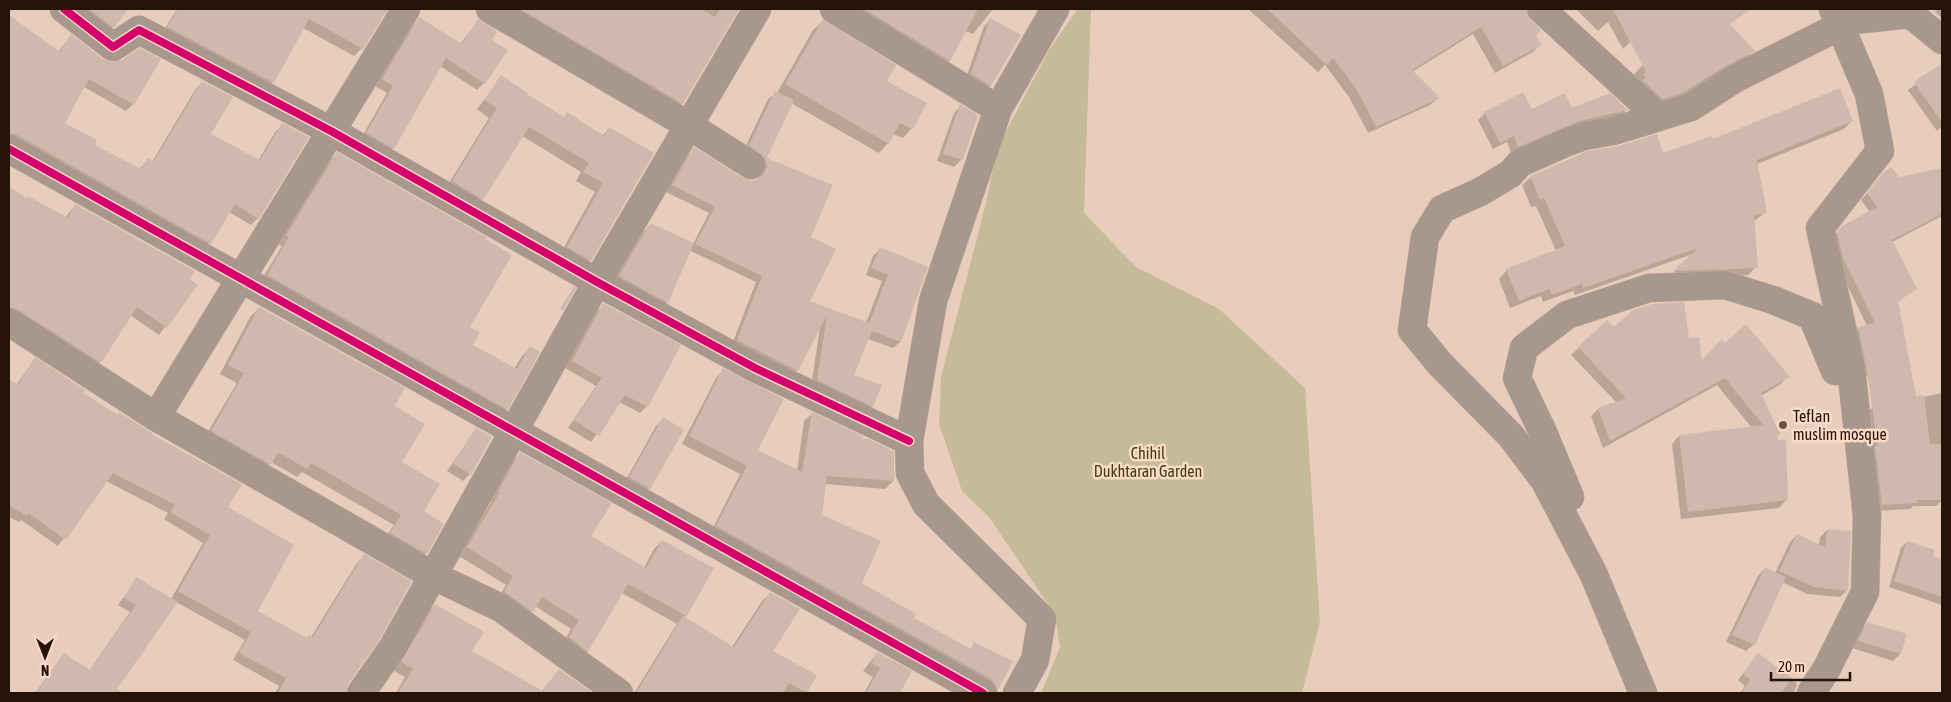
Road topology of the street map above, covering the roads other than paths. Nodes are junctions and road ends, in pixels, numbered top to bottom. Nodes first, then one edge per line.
1 (64, 9) edge
2 (406, 9) edge
3 (490, 9) edge
4 (757, 9) edge
5 (834, 9) edge
6 (1055, 9) edge
7 (1541, 9) edge
8 (1912, 12) edge
9 (1837, 17) edge
10 (1942, 40) edge
11 (998, 109) junction
12 (1659, 116) junction
13 (688, 125) junction
14 (331, 131) junction
15 (9, 149) edge
16 (751, 165) dead end
17 (242, 280) junction
18 (597, 282) junction
19 (9, 322) edge
20 (1852, 368) junction
21 (156, 417) junction
22 (513, 431) junction
23 (909, 441) junction
24 (432, 575) junction
25 (1594, 575) junction
26 (362, 693) edge
27 (619, 693) edge
28 (983, 693) edge
29 (1017, 693) edge
30 (1644, 693) edge
31 (1811, 693) edge

1 - 14 street
2 - 14 street
3 - 13 street
4 - 13 street
5 - 11 street
6 - 11 street
7 - 12 street
8 - 9 street
8 - 10 street
9 - 12 street
9 - 20 street
11 - 23 street
12 - 25 street
13 - 16 street
13 - 18 street
14 - 17 street
14 - 18 street
15 - 17 street
17 - 21 street
17 - 22 street
18 - 22 street
18 - 23 street
19 - 21 street
20 - 25 street
20 - 31 street
21 - 24 street
22 - 24 street
22 - 28 street
23 - 29 street
24 - 26 street
24 - 27 street
25 - 30 street

